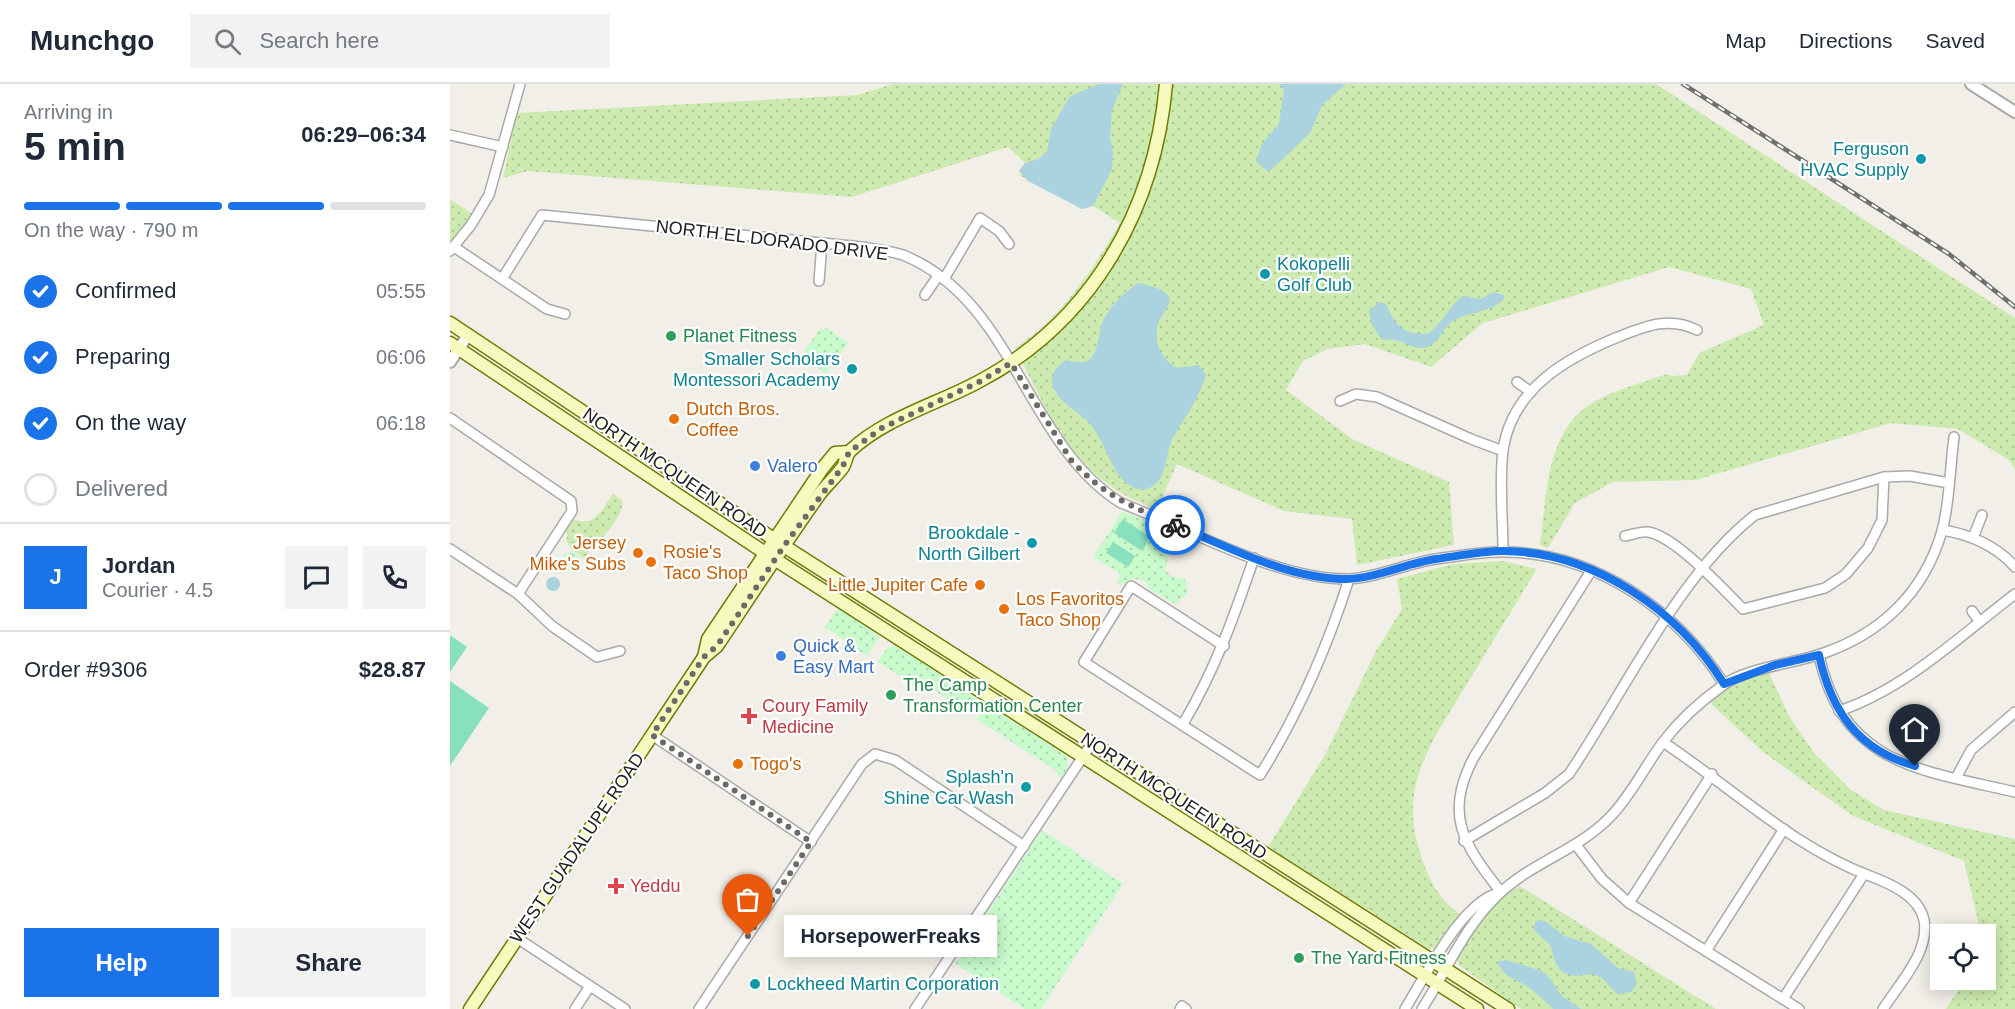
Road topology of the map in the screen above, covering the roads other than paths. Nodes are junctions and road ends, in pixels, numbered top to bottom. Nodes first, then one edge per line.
1 (520, 84) edge
2 (1166, 84) edge
3 (1971, 84) edge
4 (2015, 112) edge
5 (450, 135) edge
6 (503, 147) junction
7 (822, 243) junction
8 (1009, 244) dead end
9 (452, 249) edge
10 (941, 277) junction
11 (502, 279) junction
12 (819, 281) dead end
13 (925, 295) dead end
14 (565, 314) dead end
15 (450, 323) edge
16 (1697, 330) dead end
17 (468, 335) junction
18 (454, 346) edge
19 (450, 362) edge
20 (1011, 363) junction
21 (1517, 382) dead end
22 (1531, 392) junction
23 (1340, 401) dead end
24 (450, 418) edge
25 (1954, 437) dead end
26 (600, 443) junction
27 (637, 448) junction
28 (1503, 451) junction
29 (1884, 477) junction
30 (1949, 483) junction
31 (1982, 515) dead end
32 (1942, 530) junction
33 (1625, 536) dead end
34 (1973, 538) junction
35 (779, 543) junction
36 (450, 549) edge
37 (1503, 551) junction
38 (770, 556) junction
39 (1254, 558) junction
40 (2015, 567) edge
41 (1703, 569) junction
42 (1591, 571) junction
43 (1349, 579) junction
44 (518, 594) junction
45 (2015, 594) edge
46 (1972, 611) dead end
47 (1668, 616) junction
48 (1979, 621) junction
49 (1224, 646) junction
50 (620, 651) dead end
51 (1819, 655) junction
52 (959, 658) junction
53 (950, 672) junction
54 (1724, 684) junction
55 (1839, 711) junction
56 (2015, 712) edge
57 (1183, 724) junction
58 (652, 735) junction
59 (1664, 742) junction
60 (1092, 743) junction
61 (1083, 756) junction
62 (1712, 774) junction
63 (1956, 778) junction
64 (2015, 792) edge
65 (1784, 829) junction
66 (1464, 841) junction
67 (811, 842) junction
68 (1576, 845) junction
69 (1023, 846) junction
70 (1864, 873) junction
71 (1501, 892) junction
72 (1629, 903) junction
73 (518, 938) junction
74 (1706, 951) junction
75 (1440, 966) junction
76 (1431, 980) junction
77 (590, 986) junction
78 (1783, 999) junction
79 (470, 1009) edge
80 (574, 1009) edge
81 (625, 1009) edge
82 (699, 1009) edge
83 (915, 1009) edge
84 (1180, 1009) edge
85 (1186, 1009) edge
86 (1405, 1009) edge
87 (1422, 1009) edge
88 (1477, 1009) edge
89 (1508, 1009) edge
90 (1799, 1009) edge
91 (1883, 1009) edge

1 - 6 street
2 - 20 main road, WEST GUADALUPE ROAD
3 - 4 street
5 - 6 street
6 - 9 street
7 - 10 street, NORTH EL DORADO DRIVE
7 - 11 street, NORTH EL DORADO DRIVE
7 - 12 street
8 - 10 street
9 - 11 street
10 - 13 street
10 - 20 street, NORTH EL DORADO DRIVE
11 - 14 street
15 - 17 main road, NORTH MCQUEEN ROAD
16 - 22 street
17 - 18 street
17 - 27 main road, NORTH MCQUEEN ROAD
18 - 19 street
18 - 26 main road, NORTH MCQUEEN ROAD
20 - 35 main road, WEST GUADALUPE ROAD
20 - 39 street, NORTH EL DORADO DRIVE
21 - 22 street
22 - 28 street
23 - 28 street
24 - 44 street
25 - 30 street
26 - 27 main road
26 - 38 main road, NORTH MCQUEEN ROAD
27 - 35 main road, NORTH MCQUEEN ROAD
28 - 37 street
29 - 30 street
29 - 41 street
29 - 41 street
30 - 32 street
31 - 34 street
32 - 34 street
32 - 51 street
33 - 41 street
34 - 40 street
35 - 38 main road, WEST GUADALUPE ROAD
35 - 52 main road, NORTH MCQUEEN ROAD
36 - 44 street
37 - 42 street, NORTH EL DORADO DRIVE
37 - 43 street, NORTH EL DORADO DRIVE
38 - 53 main road, NORTH MCQUEEN ROAD
38 - 58 main road, WEST GUADALUPE ROAD
39 - 43 street, NORTH EL DORADO DRIVE
39 - 49 street
41 - 47 street
42 - 47 street, NORTH EL DORADO DRIVE
42 - 66 street
43 - 57 street
44 - 50 street
45 - 48 street
46 - 48 street
47 - 54 street, NORTH EL DORADO DRIVE
47 - 66 street
48 - 55 street
49 - 57 street
49 - 57 street
51 - 54 street
51 - 55 street
52 - 53 main road
52 - 60 main road, NORTH MCQUEEN ROAD
53 - 61 main road, NORTH MCQUEEN ROAD
54 - 59 street
55 - 63 street
56 - 63 street
58 - 67 street
58 - 73 main road, WEST GUADALUPE ROAD
59 - 62 street
59 - 68 street
60 - 61 street
60 - 75 main road, NORTH MCQUEEN ROAD
61 - 69 street
61 - 76 main road, NORTH MCQUEEN ROAD
62 - 65 street
62 - 72 street
63 - 64 street
65 - 70 street
65 - 74 street
66 - 71 street
67 - 69 street
67 - 82 street
68 - 71 street
68 - 72 street
69 - 83 street
70 - 78 street
70 - 91 street
71 - 75 street
72 - 74 street
73 - 77 street
73 - 79 main road, WEST GUADALUPE ROAD
74 - 78 street
75 - 76 street
75 - 89 main road, NORTH MCQUEEN ROAD
76 - 86 street
76 - 87 street
76 - 88 main road, NORTH MCQUEEN ROAD
77 - 80 street
77 - 81 street
78 - 90 street
84 - 85 street

